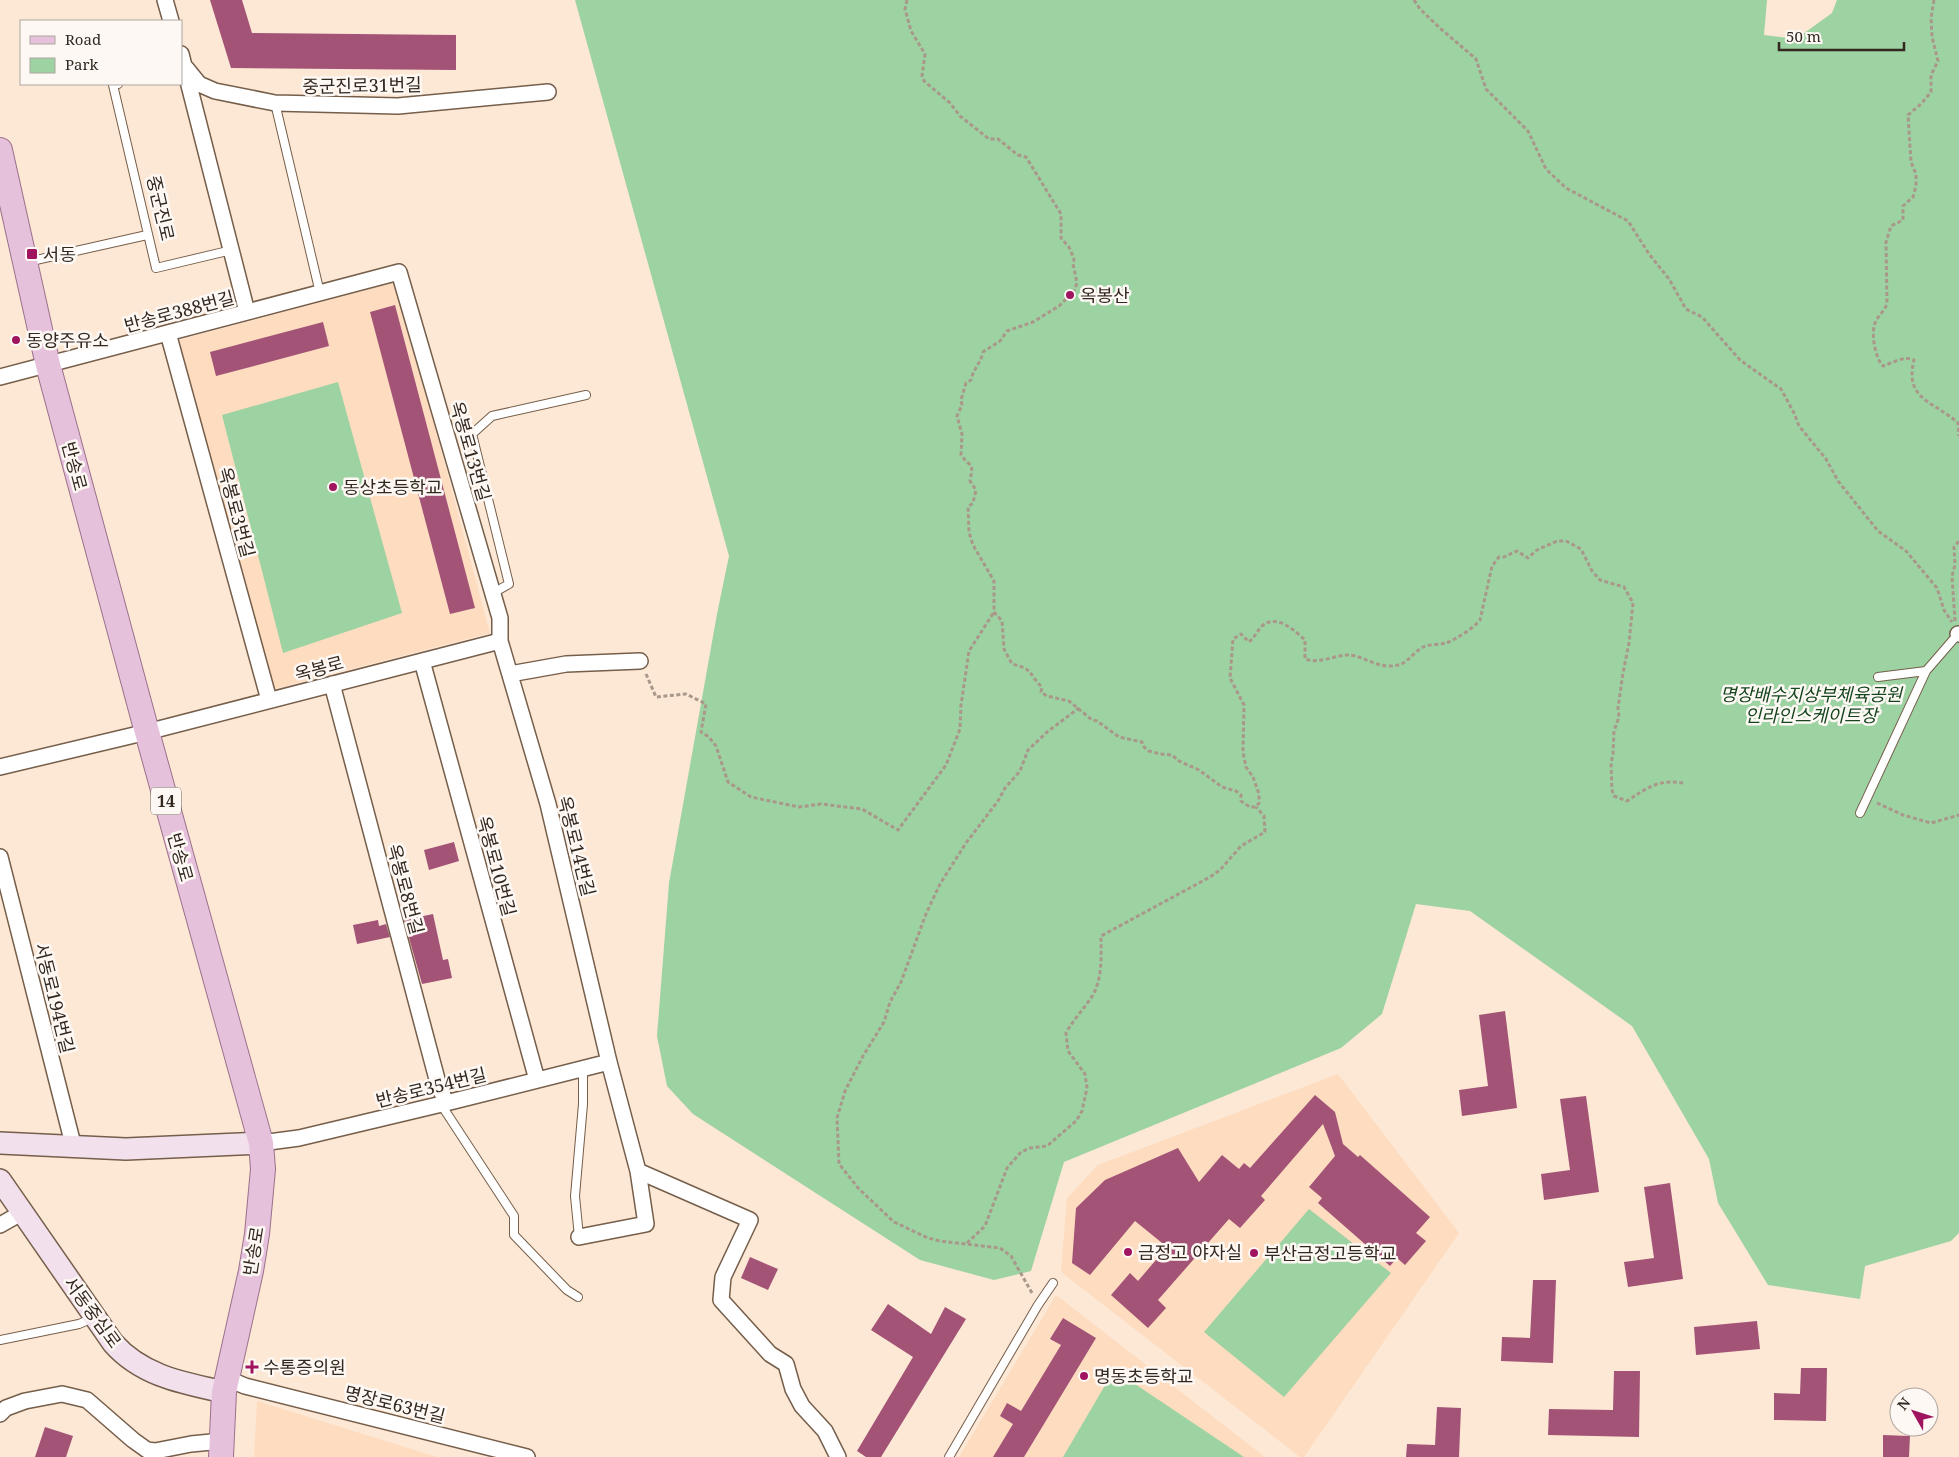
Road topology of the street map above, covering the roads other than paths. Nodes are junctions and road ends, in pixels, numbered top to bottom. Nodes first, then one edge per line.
1 (165, 0) edge
2 (171, 20) edge
3 (183, 64) edge
4 (113, 85) edge
5 (548, 92) dead end
6 (276, 103) junction
7 (0, 150) edge
8 (147, 235) junction
9 (232, 250) junction
10 (25, 263) junction
11 (398, 272) joint
12 (320, 293) junction
13 (247, 312) junction
14 (168, 333) junction
15 (48, 365) junction
16 (0, 377) edge
17 (586, 395) dead end
18 (493, 592) junction
19 (1959, 634) edge
20 (500, 640) junction
21 (422, 661) junction
22 (640, 661) road end
23 (1926, 671) junction
24 (510, 674) junction
25 (1878, 676) dead end
26 (332, 684) junction
27 (269, 700) junction
28 (146, 732) junction
29 (0, 767) edge
30 (1860, 812) dead end
31 (0, 857) edge
32 (609, 1062) junction
33 (583, 1068) junction
34 (537, 1080) junction
35 (446, 1103) junction
36 (0, 1143) edge
37 (261, 1143) junction
38 (74, 1148) junction
39 (638, 1171) junction
40 (0, 1180) edge
41 (23, 1212) junction
42 (0, 1225) edge
43 (579, 1237) joint
44 (1053, 1283) dead end
45 (578, 1297) dead end
46 (95, 1317) junction
47 (0, 1340) edge
48 (225, 1385) junction
49 (0, 1414) edge
50 (221, 1449) edge
51 (527, 1457) edge
52 (838, 1457) edge
53 (949, 1457) edge

1 - 2 street
3 - 6 street, 중군진로31번길
3 - 9 street
4 - 8 lane, 중군진로
5 - 6 street, 중군진로31번길
6 - 12 lane
7 - 10 main road, 반송로 / 14
8 - 9 lane, 중군진로
8 - 10 lane
9 - 13 street
10 - 15 main road, 반송로 / 14
11 - 12 street, 반송로388번길
11 - 18 street, 옥봉로13번길
12 - 13 street, 반송로388번길
13 - 14 street, 반송로388번길
14 - 15 street, 반송로388번길
14 - 27 street, 옥봉로3번길
15 - 16 street, 반송로388번길
15 - 28 main road, 반송로 / 14
17 - 18 lane
18 - 20 street, 옥봉로13번길
19 - 23 lane
20 - 21 street, 옥봉로
20 - 24 street, 옥봉로14번길
21 - 26 street, 옥봉로
21 - 34 street, 옥봉로10번길
22 - 24 street
23 - 25 lane
23 - 30 lane
24 - 32 street, 옥봉로14번길
26 - 27 street, 옥봉로
26 - 35 street, 옥봉로8번길
27 - 28 street, 옥봉로
28 - 29 street, 옥봉로
28 - 37 main road, 반송로 / 14
31 - 38 street, 서동로194번길
32 - 33 street, 반송로354번길
32 - 39 street, 옥봉로14번길
33 - 34 street, 반송로354번길
33 - 43 lane
34 - 35 street, 반송로354번길
35 - 37 street, 반송로354번길
35 - 45 lane
36 - 38 main road
37 - 38 main road
37 - 48 main road, 반송로 / 14
39 - 43 street, 옥봉로14번길
39 - 52 street
40 - 41 main road, 서동중심로
41 - 42 street
41 - 46 main road, 서동중심로
44 - 53 lane
46 - 47 lane
46 - 48 main road, 서동중심로
48 - 50 main road, 반송로 / 14
48 - 51 street, 명장로63번길
49 - 50 street

